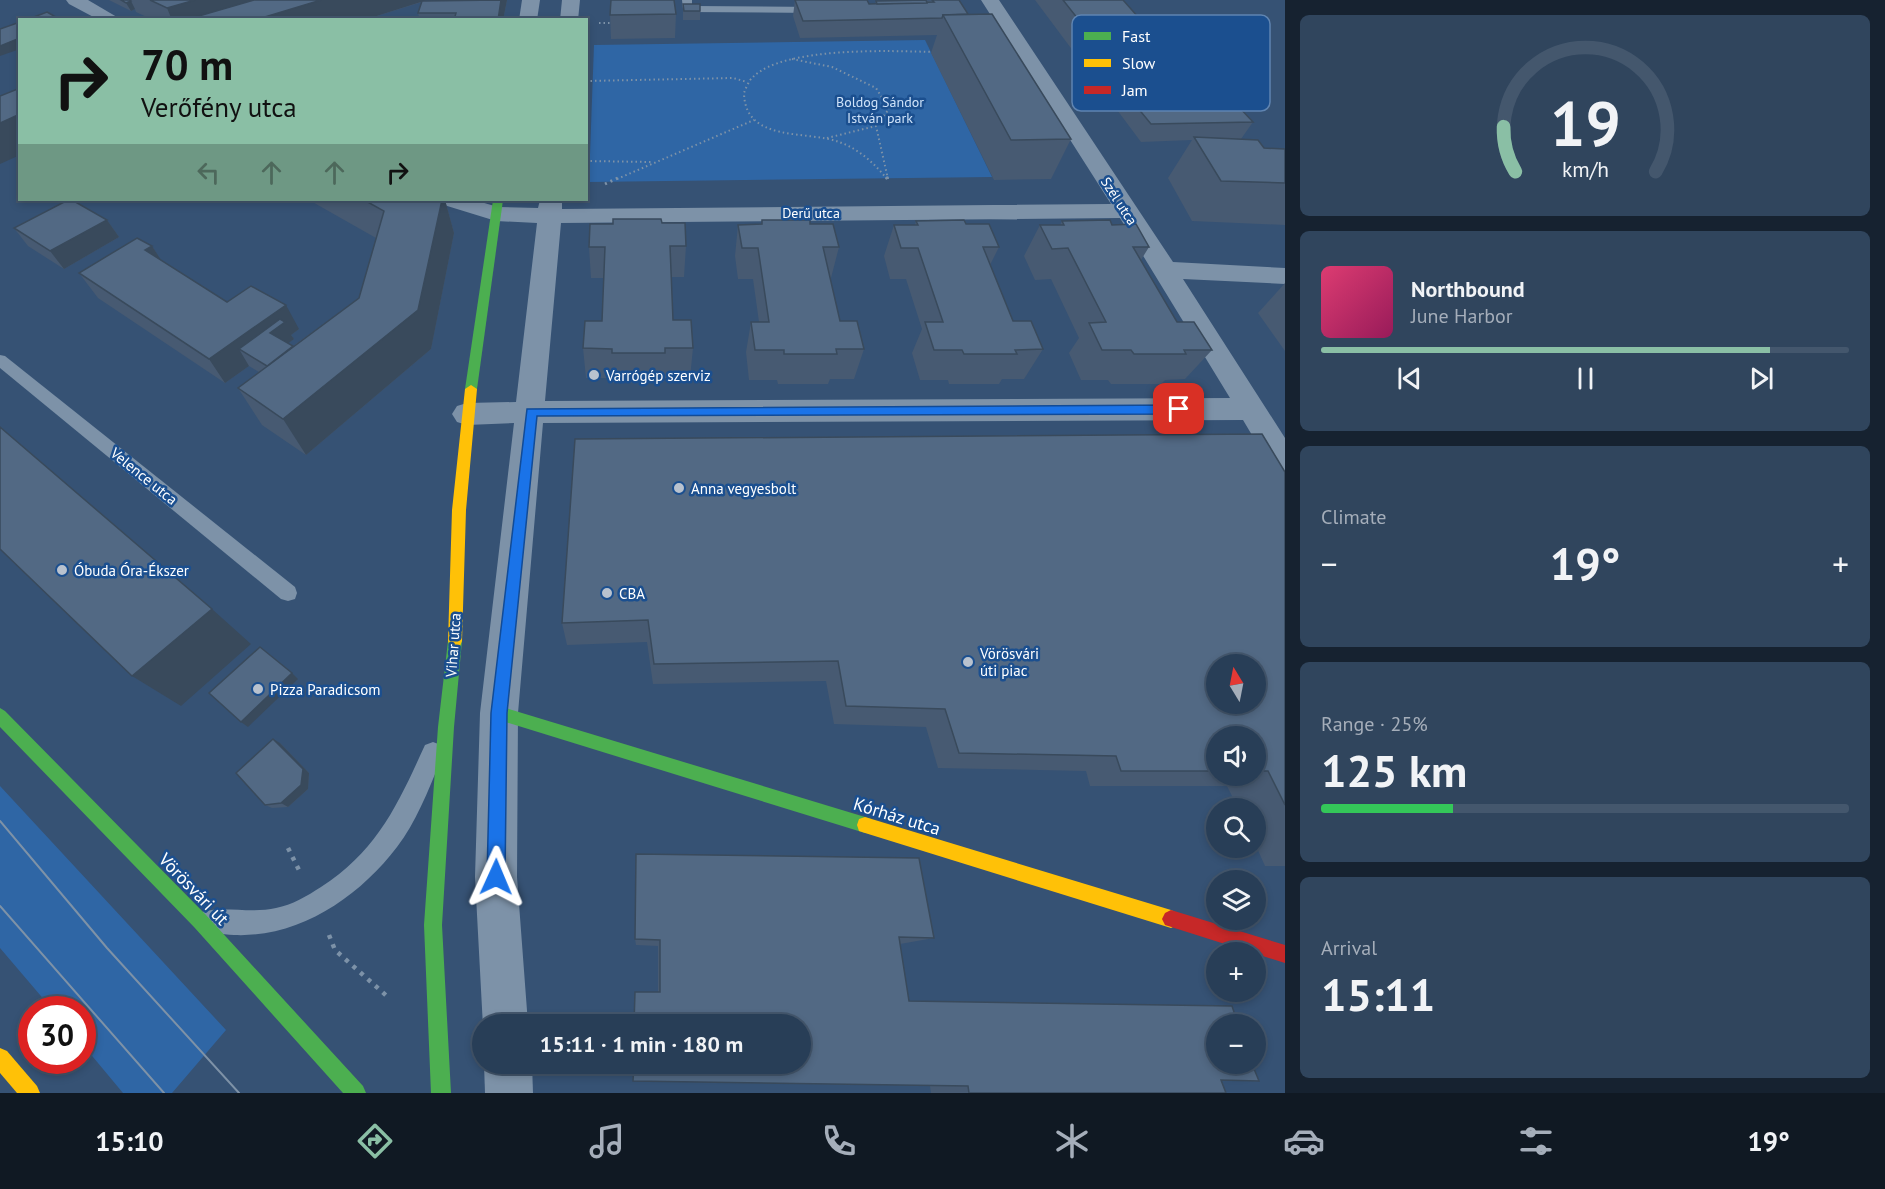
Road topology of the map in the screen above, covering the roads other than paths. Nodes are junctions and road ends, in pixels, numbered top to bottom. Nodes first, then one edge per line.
1 (75, 0) edge
2 (531, 0) edge
3 (571, 0) edge
4 (687, 0) edge
5 (990, 0) edge
6 (828, 10) edge
7 (109, 18) edge
8 (528, 18) edge
9 (569, 18) edge
10 (458, 201) edge
11 (497, 207) edge
12 (550, 208) edge
13 (1125, 211) junction
14 (1165, 270) junction
15 (1285, 276) edge
16 (0, 360) edge
17 (1251, 409) junction
18 (531, 412) junction
19 (467, 414) junction
20 (1285, 463) edge
21 (288, 593) dead end
22 (499, 713) junction
23 (0, 716) edge
24 (446, 727) junction
25 (200, 921) junction
26 (1285, 954) edge
27 (504, 1014) edge
28 (0, 1058) edge
29 (509, 1074) edge
30 (30, 1093) edge
31 (356, 1093) edge
32 (441, 1093) edge
33 (510, 1093) edge

1 - 7 street
2 - 8 street
3 - 9 street
4 - 6 lane
5 - 13 street, Szél utca
10 - 11 street, Derű utca
11 - 12 street, Derű utca
11 - 19 street, Vihar utca
12 - 13 street, Derű utca
12 - 18 street
13 - 14 street, Szél utca
14 - 15 street
14 - 17 street, Szél utca
16 - 21 lane, Velence utca
17 - 18 street
17 - 20 street, Szél utca
18 - 19 street
18 - 22 street
19 - 24 street, Vihar utca
22 - 26 street, Kórház utca
22 - 27 street
23 - 25 street, Vörösvári út
24 - 25 lane
24 - 32 street, Vihar utca
25 - 31 street, Vörösvári út
28 - 30 street
29 - 33 street

